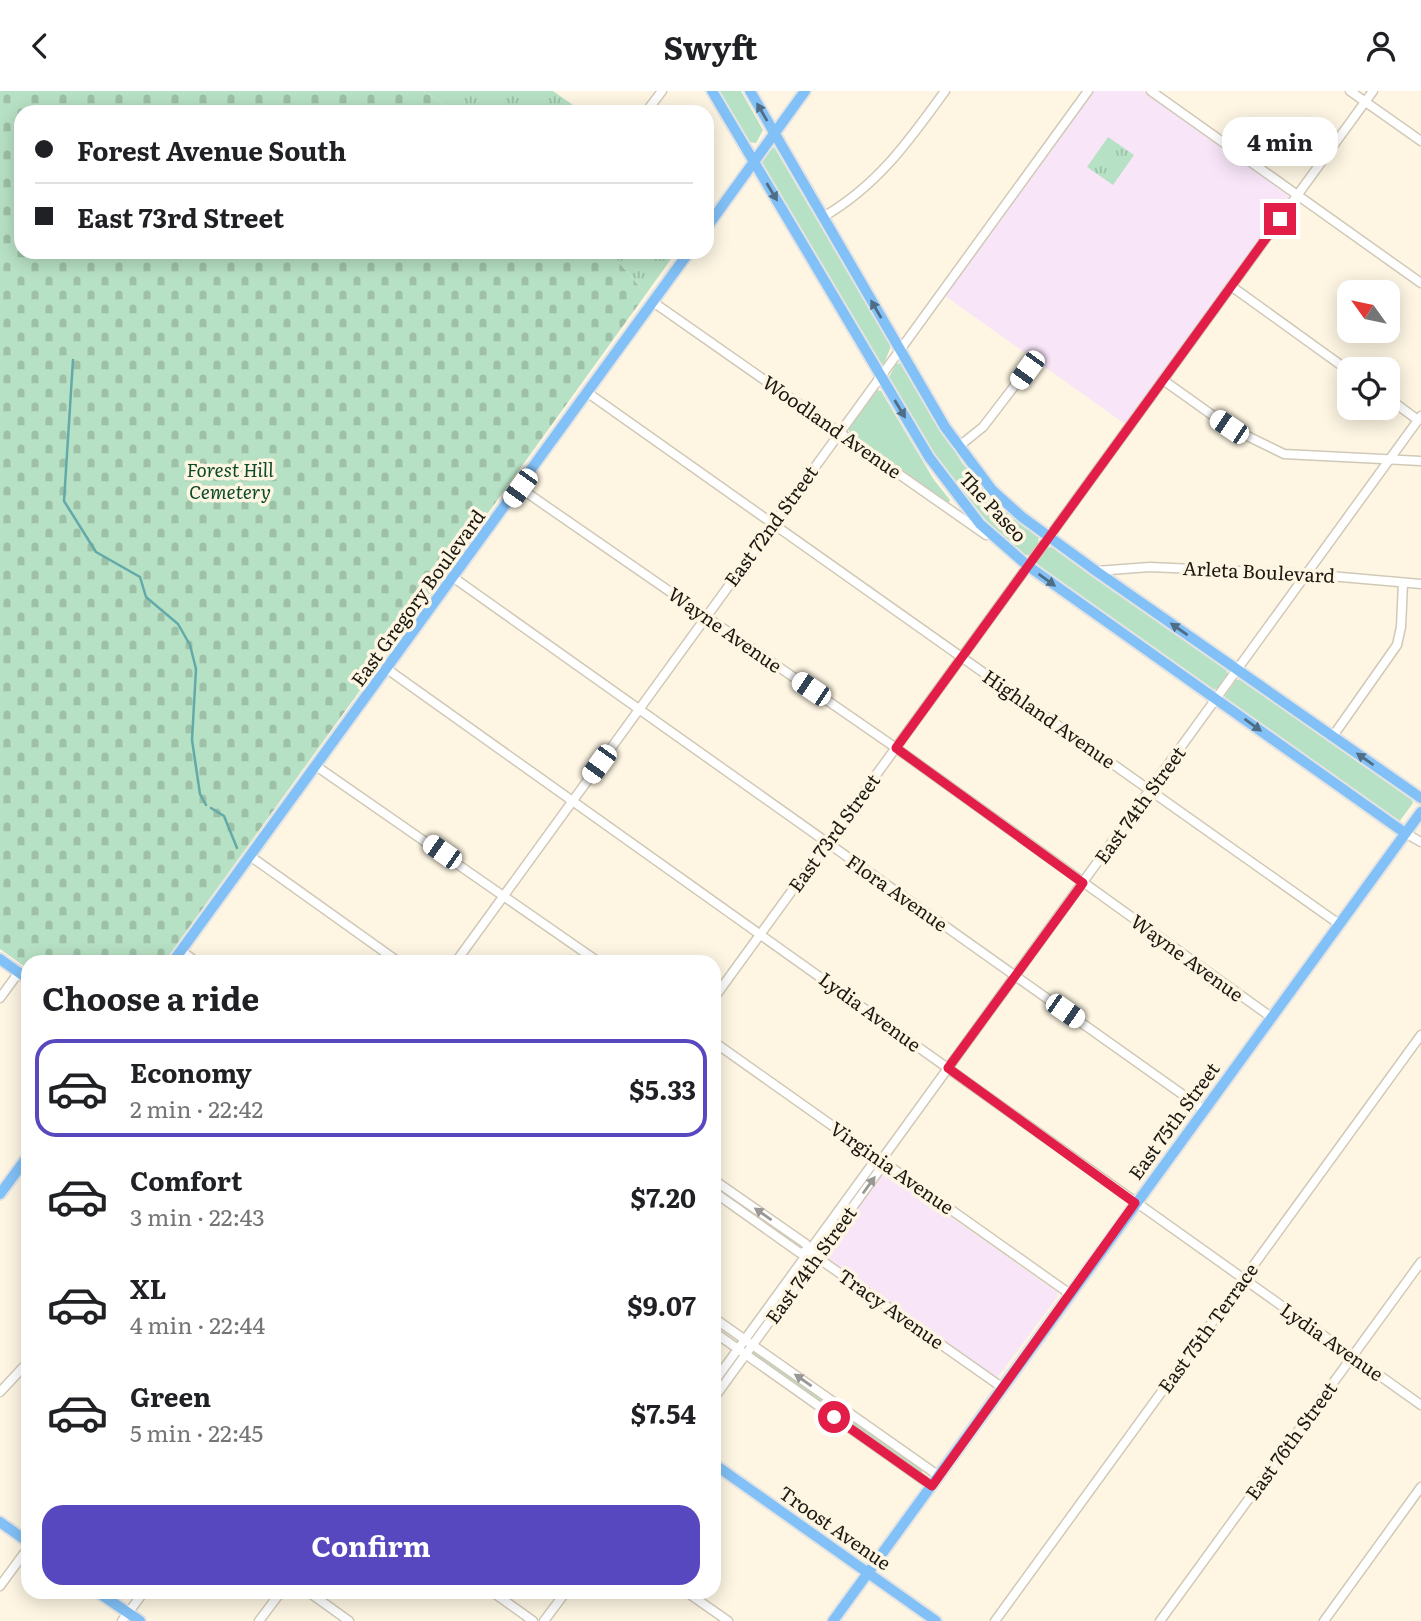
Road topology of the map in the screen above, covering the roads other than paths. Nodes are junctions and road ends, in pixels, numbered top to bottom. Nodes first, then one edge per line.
1 (662, 91) edge
2 (712, 91) edge
3 (750, 91) edge
4 (805, 91) edge
5 (945, 91) edge
6 (1088, 91) edge
7 (1151, 91) edge
8 (1350, 91) edge
9 (1373, 91) edge
10 (1365, 101) junction
11 (651, 105) edge
12 (774, 133) junction
13 (1421, 141) edge
14 (754, 162) junction
15 (1297, 197) junction
16 (714, 217) edge
17 (823, 217) junction
18 (684, 259) edge
19 (1421, 283) edge
20 (1231, 286) junction
21 (653, 302) junction
22 (900, 350) junction
23 (1337, 362) edge
24 (1032, 363) dead end
25 (880, 376) junction
26 (1163, 380) junction
27 (588, 393) junction
28 (1400, 406) edge
29 (1419, 418) edge
30 (839, 432) junction
31 (958, 447) junction
32 (1389, 460) junction
33 (1421, 461) edge
34 (520, 488) junction
35 (772, 523) junction
36 (1049, 537) junction
37 (1011, 553) junction
38 (1028, 566) junction
39 (1096, 571) junction
40 (1307, 574) junction
41 (454, 578) junction
42 (1403, 583) junction
43 (1421, 584) edge
44 (705, 616) junction
45 (962, 657) junction
46 (387, 669) junction
47 (1238, 670) junction
48 (1217, 699) junction
49 (639, 709) junction
50 (1333, 736) junction
51 (896, 748) junction
52 (316, 766) junction
53 (1150, 791) junction
54 (1421, 798) edge
55 (573, 800) junction
56 (1421, 812) edge
57 (1405, 833) junction
58 (1421, 842) edge
59 (827, 843) junction
60 (250, 856) junction
61 (1083, 883) junction
62 (504, 895) junction
63 (1339, 924) junction
64 (761, 934) junction
65 (180, 950) junction
66 (177, 955) edge
67 (187, 955) edge
68 (389, 955) edge
69 (460, 955) edge
70 (589, 955) edge
71 (0, 959) edge
72 (21, 975) edge
73 (1015, 976) junction
74 (21, 978) edge
75 (721, 988) edge
76 (0, 998) edge
77 (1271, 1017) junction
78 (1421, 1035) edge
79 (721, 1047) edge
80 (948, 1068) junction
81 (1203, 1109) junction
82 (882, 1160) junction
83 (21, 1166) edge
84 (721, 1185) edge
85 (0, 1194) edge
86 (721, 1197) edge
87 (1135, 1203) junction
88 (808, 1251) junction
89 (816, 1257) junction
90 (1421, 1262) edge
91 (1244, 1280) junction
92 (1070, 1294) junction
93 (721, 1323) edge
94 (721, 1337) edge
95 (749, 1342) junction
96 (738, 1349) junction
97 (746, 1355) junction
98 (1352, 1356) junction
99 (21, 1370) edge
100 (721, 1372) edge
101 (1003, 1388) junction
102 (721, 1389) edge
103 (0, 1392) edge
104 (1421, 1405) edge
105 (721, 1469) edge
106 (935, 1481) junction
107 (1421, 1487) edge
108 (0, 1522) edge
109 (21, 1537) edge
110 (21, 1558) edge
111 (868, 1573) junction
112 (0, 1586) edge
113 (106, 1599) edge
114 (138, 1599) edge
115 (276, 1599) edge
116 (318, 1599) edge
117 (502, 1599) edge
118 (560, 1599) edge
119 (697, 1599) edge
120 (919, 1616) edge
121 (125, 1617) edge
122 (139, 1621) edge
123 (260, 1621) edge
124 (349, 1621) edge
125 (533, 1621) edge
126 (544, 1621) edge
127 (728, 1621) edge
128 (833, 1621) edge
129 (936, 1621) edge
130 (995, 1621) edge
131 (1160, 1621) edge
132 (1324, 1621) edge

1 - 11 street
2 - 14 main road, The Paseo
12 -> 3 main road, The Paseo
4 - 12 main road
5 - 17 street
6 - 22 street, East 72nd Street
7 - 15 street
8 - 10 street
9 - 10 street, East 73rd Street
10 - 13 street
10 - 15 street, East 73rd Street
12 - 14 main road
12 - 17 main road, The Paseo
14 - 16 main road
14 -> 25 main road, The Paseo
15 - 19 street
15 - 20 street, East 73rd Street
22 -> 17 main road, The Paseo
18 - 21 main road, East Gregory Boulevard
20 - 23 street
20 - 26 street, East 73rd Street
21 - 27 main road, East Gregory Boulevard
21 - 30 street, Woodland Avenue
22 - 25 street, East 72nd Street
22 - 31 main road, The Paseo
24 - 31 street
25 - 30 street, East 72nd Street
25 -> 37 main road, The Paseo
26 - 32 street
26 - 36 street, East 73rd Street
27 - 34 main road, East Gregory Boulevard
27 - 35 street, Highland Avenue
28 - 29 street
29 - 32 street, East 74th Street
30 - 35 street, East 72nd Street
30 - 37 street, Woodland Avenue
31 - 36 main road, The Paseo
32 - 33 street
32 - 40 street, East 74th Street
34 - 41 main road, East Gregory Boulevard
34 - 44 street, Wayne Avenue
35 - 44 street, East 72nd Street
35 - 45 street, Highland Avenue
36 - 38 street, East 73rd Street
36 - 39 main road, The Paseo
37 - 38 main road, The Paseo
38 - 45 street, East 73rd Street
38 -> 48 main road, The Paseo
39 - 40 street, Arleta Boulevard
47 -> 39 main road, The Paseo
40 - 42 street, Arleta Boulevard
40 - 47 street, East 74th Street
41 - 46 main road, East Gregory Boulevard
41 - 49 street, Flora Avenue
42 - 43 street, Arleta Boulevard
42 - 50 street
44 - 49 street, East 72nd Street
44 - 51 street, Wayne Avenue
45 - 51 street, East 73rd Street
45 - 53 street, Highland Avenue
46 - 52 main road, East Gregory Boulevard
46 - 55 street, Lydia Avenue
47 - 48 street, East 74th Street
47 - 50 main road, The Paseo
48 - 53 street, East 74th Street
48 -> 57 main road, The Paseo
49 - 55 street, East 72nd Street
49 - 59 street, Flora Avenue
54 -> 50 main road, The Paseo
51 - 59 street, East 73rd Street
51 - 61 street, Wayne Avenue
52 - 60 main road, East Gregory Boulevard
52 - 62 street
53 - 61 street, East 74th Street
53 - 63 street, Highland Avenue
55 - 62 street, East 72nd Street
55 - 64 street, Lydia Avenue
56 - 57 main road, East 75th Street
57 - 58 street, The Paseo
57 - 63 main road, East 75th Street
59 - 64 street, East 73rd Street
59 - 73 street, Flora Avenue
60 - 65 main road, East Gregory Boulevard
60 - 68 street
61 - 73 street, East 74th Street
61 - 77 street, Wayne Avenue
62 - 69 street, East 72nd Street
62 - 70 street
63 - 77 main road, East 75th Street
64 - 75 street, East 73rd Street
64 - 80 street, Lydia Avenue
65 - 66 main road, East Gregory Boulevard
65 - 67 street
71 - 72 main road
73 - 80 street, East 74th Street
73 - 81 street, Flora Avenue
74 - 76 street
77 - 81 main road, East 75th Street
78 - 91 street, East 75th Terrace
79 - 82 street, Virginia Avenue
80 - 82 street, East 74th Street
80 - 87 street, Lydia Avenue
81 - 87 main road, East 75th Street
82 - 88 street
89 -> 82 street, East 74th Street
82 - 92 street, Virginia Avenue
83 - 85 main road
88 -> 84 street, Tracy Avenue
86 - 88 street
87 - 91 street, Lydia Avenue
87 - 92 main road, East 75th Street
88 - 89 street, Tracy Avenue
88 - 95 street
89 - 95 street, East 74th Street
89 - 101 street, Tracy Avenue
90 - 98 street, East 76th Street
91 - 98 street, Lydia Avenue
91 - 130 street, East 75th Terrace
92 - 101 main road, East 75th Street
93 - 95 street
94 - 96 street
95 - 96 street
95 - 97 street, East 74th Street
106 -> 95 street
96 - 97 street
96 - 100 street
97 - 102 street, East 74th Street
97 - 106 street
98 - 104 street, Lydia Avenue
98 - 131 street, East 76th Street
99 - 103 street
101 - 106 main road, East 75th Street
105 - 111 main road, Troost Avenue
106 - 111 main road, East 75th Street
107 - 132 street
108 - 109 main road
110 - 112 street
111 - 120 main road, Troost Avenue
111 - 128 main road, East 75th Street
113 - 121 main road
114 - 121 street
115 - 123 street
116 - 124 street
117 - 125 street
118 - 126 street
119 - 127 street
120 - 129 main road, Troost Avenue
121 - 122 main road

